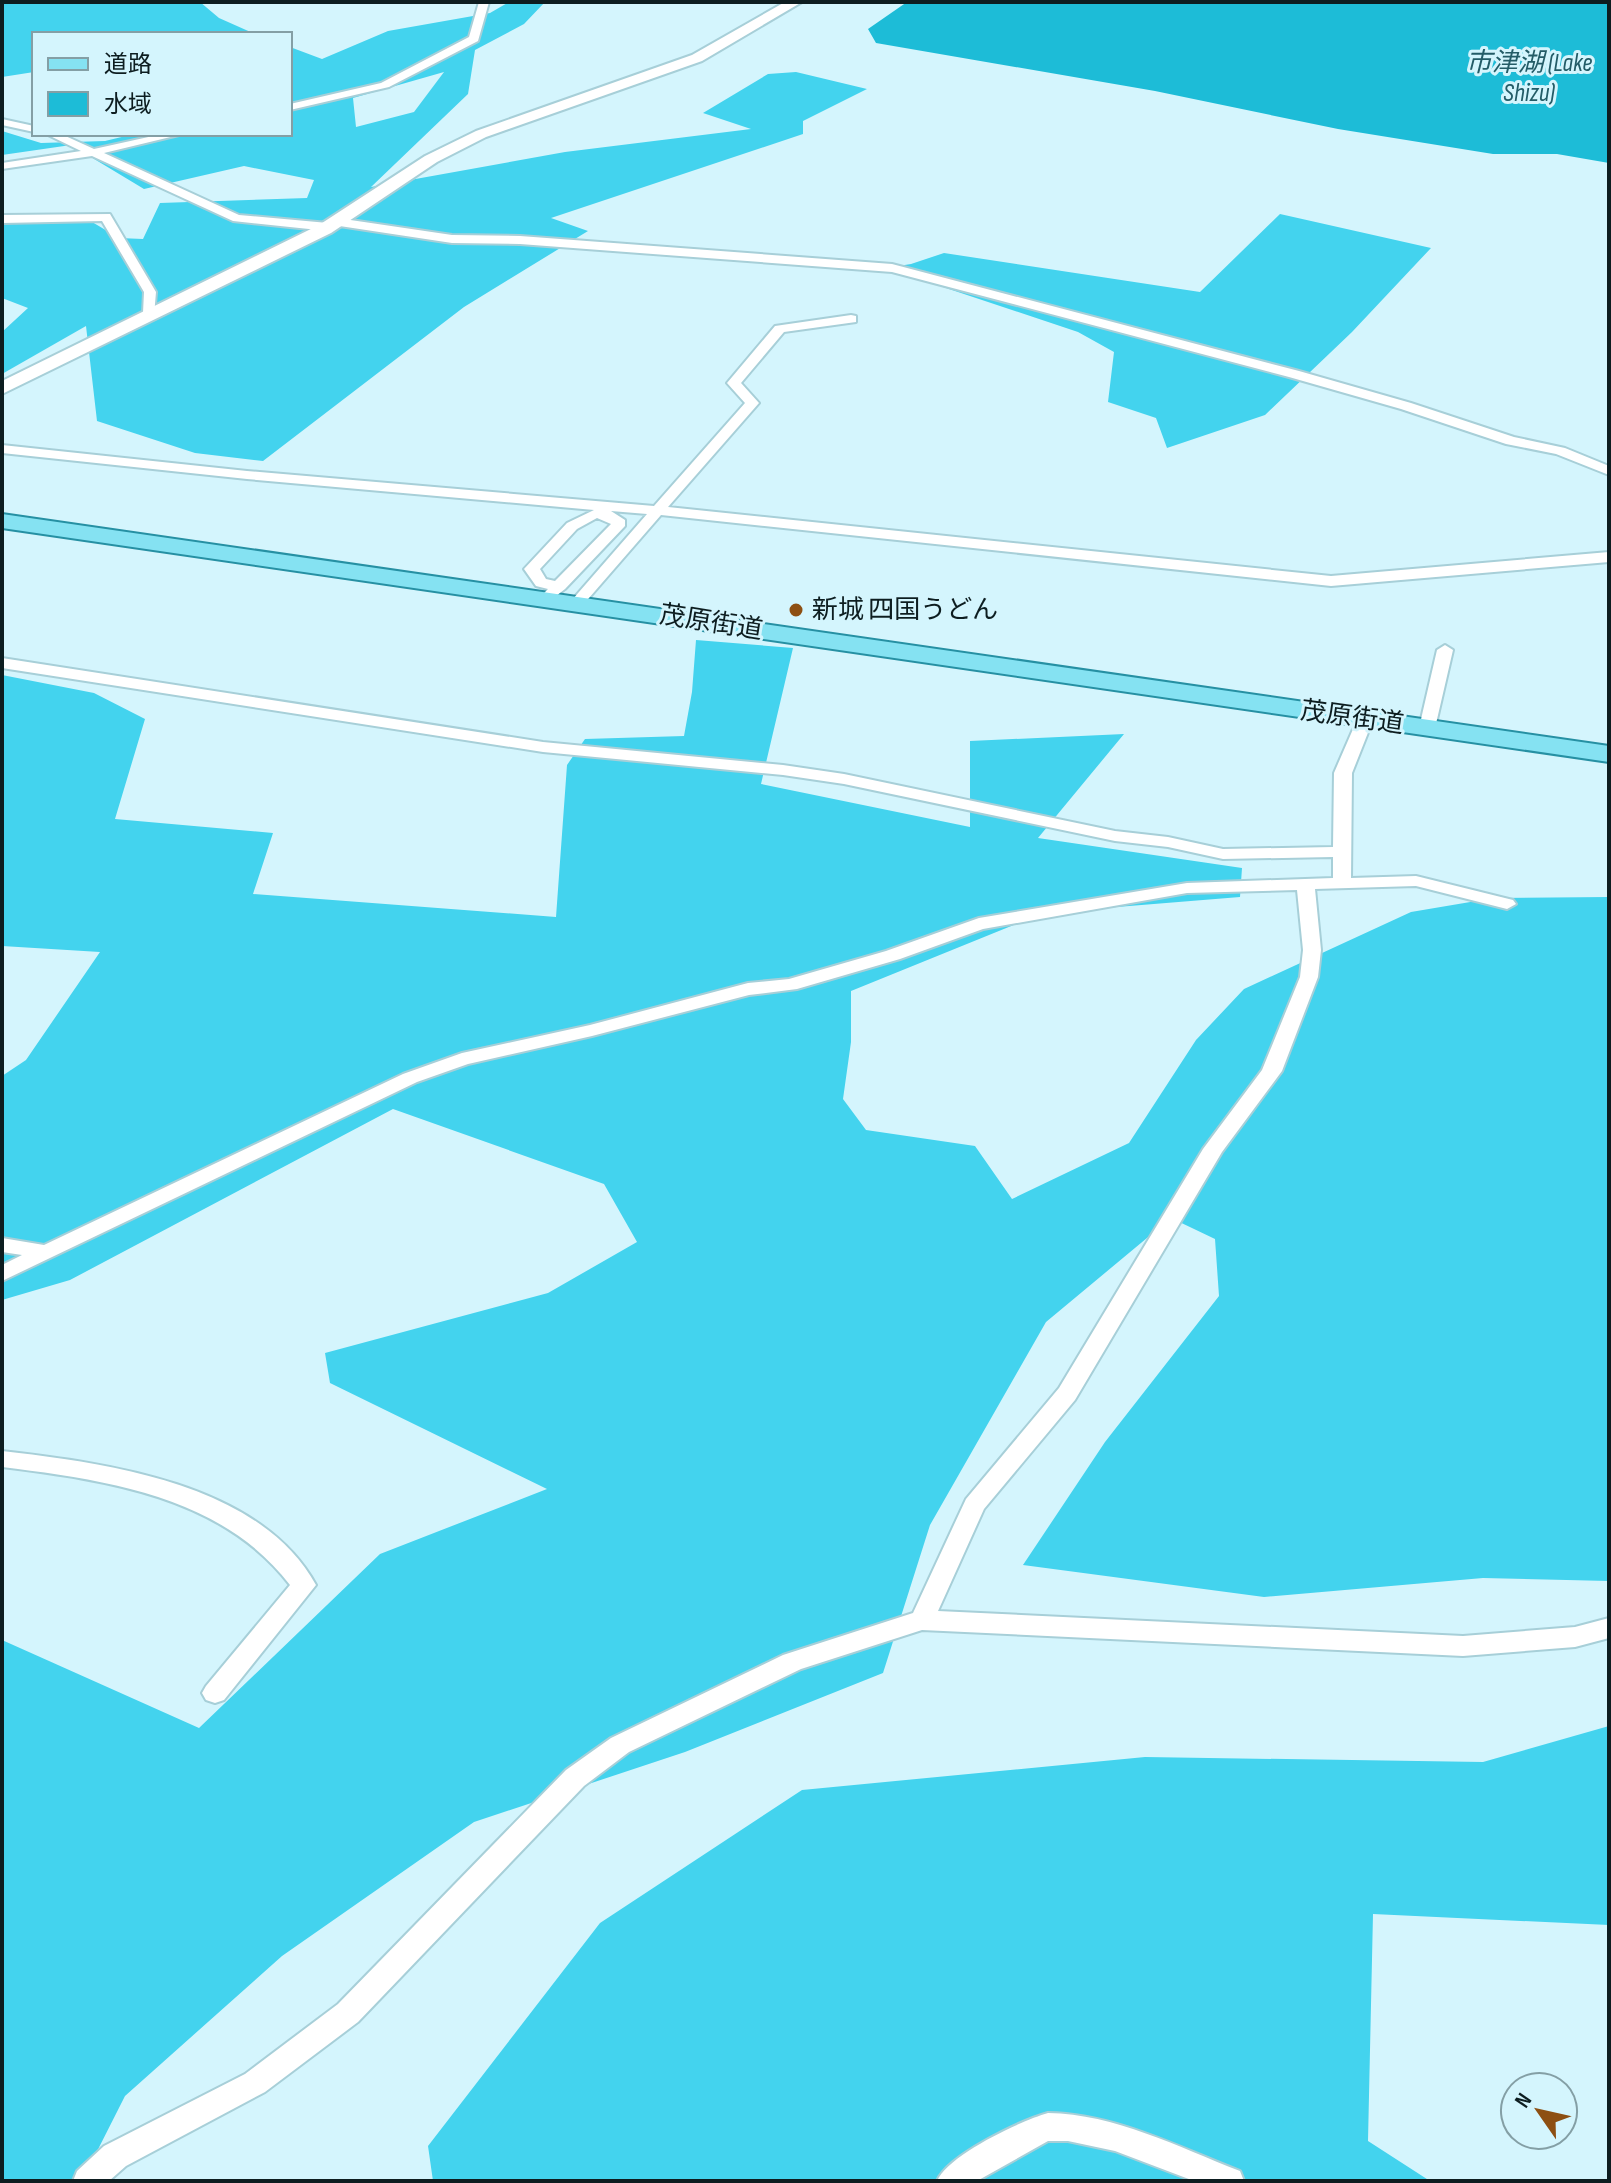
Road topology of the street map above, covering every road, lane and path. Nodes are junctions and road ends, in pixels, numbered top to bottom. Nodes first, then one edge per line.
1 (484, 2) edge
2 (795, 2) edge
3 (292, 107) edge
4 (2, 122) edge
5 (32, 129) edge
6 (56, 136) edge
7 (168, 136) edge
8 (91, 153) junction
9 (2, 166) edge
10 (2, 219) edge
11 (332, 224) junction
12 (149, 313) junction
13 (851, 319) dead end
14 (2, 388) edge
15 (2, 449) edge
16 (1609, 471) edge
17 (661, 511) junction
18 (2, 521) edge
19 (1609, 557) edge
20 (561, 596) junction
21 (1445, 650) dead end
22 (2, 663) edge
23 (1365, 720) junction
24 (1427, 728) junction
25 (1609, 754) edge
26 (1341, 852) junction
27 (1342, 884) junction
28 (1306, 886) junction
29 (1507, 904) dead end
30 (2, 1245) edge
31 (46, 1252) junction
32 (2, 1274) edge
33 (2, 1459) edge
34 (922, 1620) junction
35 (1609, 1628) edge
36 (215, 1693) dead end
37 (88, 2181) edge
38 (952, 2181) edge
39 (1229, 2181) edge

1 - 3 street
2 - 11 street
4 - 5 street
6 - 8 street
7 - 8 street
8 - 9 street
8 - 11 street
10 - 12 street
11 - 12 street
11 - 16 street
12 - 14 street
13 - 17 street
15 - 17 street
17 - 19 street
17 - 20 street
18 - 20 main road, 茂原街道
20 - 20 street
20 - 23 main road, 茂原街道
21 - 24 street
22 - 26 street
23 - 24 main road, 茂原街道
23 - 26 street
24 - 25 main road, 茂原街道
26 - 27 street
27 - 28 street
27 - 29 street
28 - 31 street
28 - 34 street
30 - 31 street
31 - 32 street
33 - 36 street
34 - 35 street
34 - 37 street
38 - 39 street

